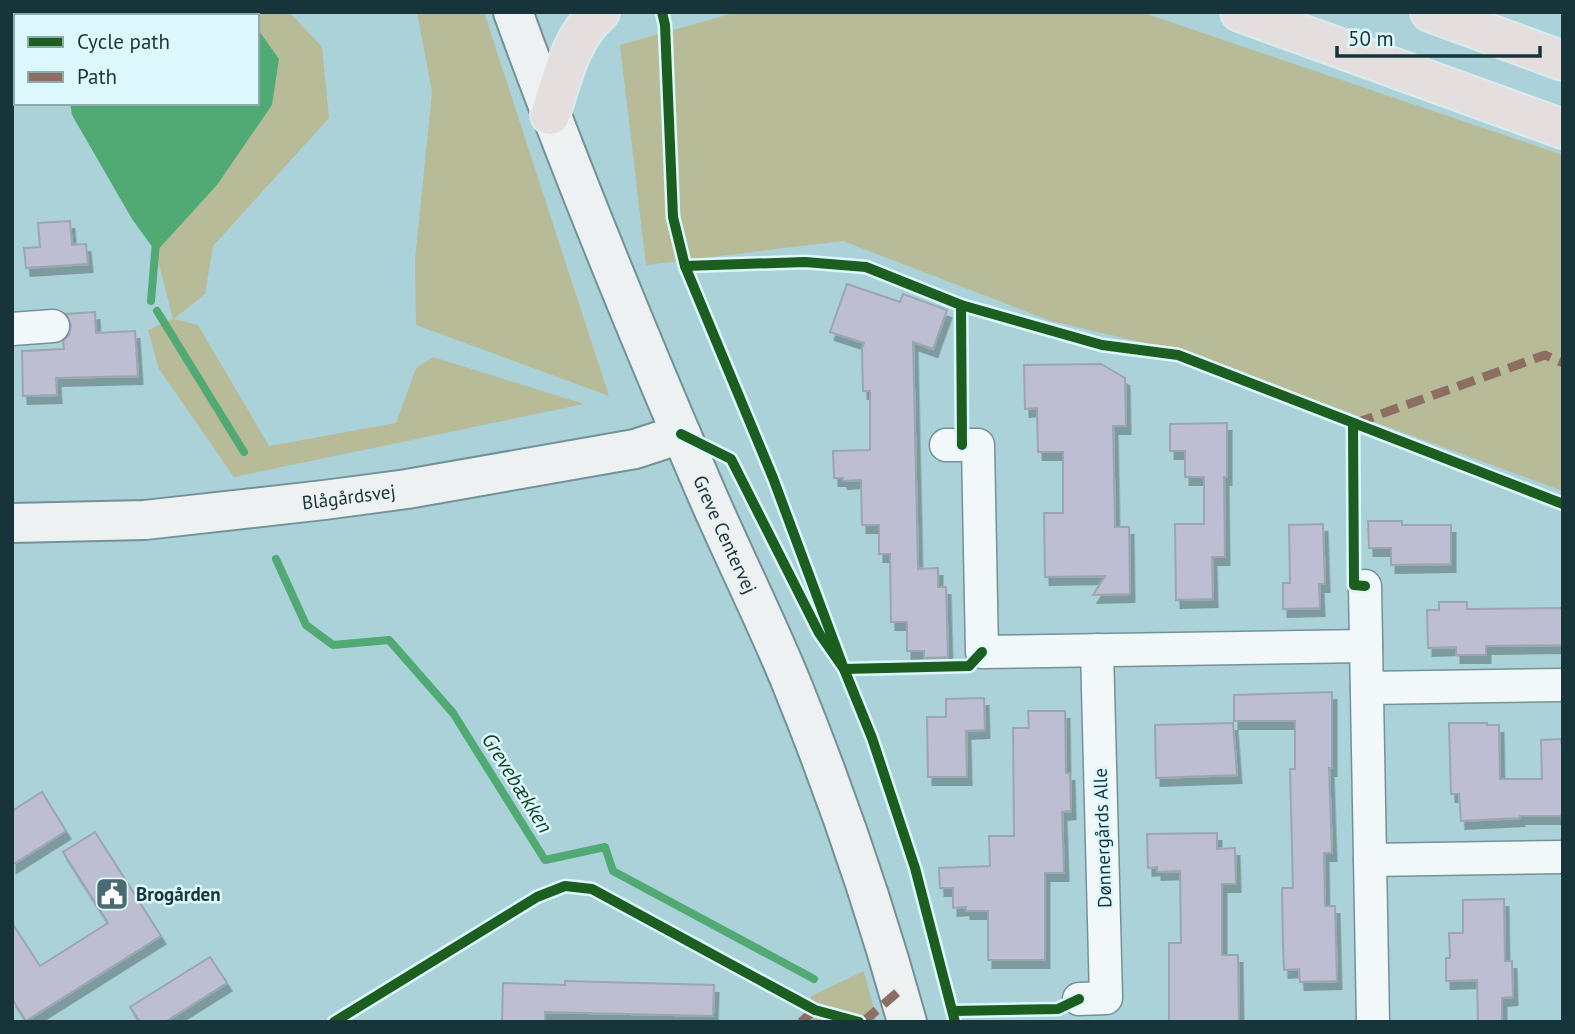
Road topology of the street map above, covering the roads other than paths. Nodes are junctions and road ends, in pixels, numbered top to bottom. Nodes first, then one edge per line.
1 (513, 12) edge
2 (600, 12) edge
3 (1240, 12) edge
4 (1430, 12) edge
5 (1563, 61) edge
6 (550, 115) junction
7 (1563, 129) edge
8 (53, 326) dead end
9 (12, 329) edge
10 (681, 434) junction
11 (946, 445) dead end
12 (12, 523) edge
13 (1365, 586) dead end
14 (1366, 646) junction
15 (1097, 650) junction
16 (1563, 685) edge
17 (1367, 688) junction
18 (1563, 857) edge
19 (1370, 860) junction
20 (1079, 999) dead end
21 (907, 1022) edge
22 (1373, 1022) edge

1 - 6 street, Greve Centervej
2 - 6 highway
3 - 7 highway
4 - 5 highway
6 - 10 street, Greve Centervej
8 - 9 street
10 - 12 street, Blågårdsvej
10 - 21 street, Greve Centervej
11 - 15 street
13 - 14 street
14 - 15 street
14 - 17 street
15 - 20 street, Dønnergårds Alle
16 - 17 street
17 - 19 street
18 - 19 street
19 - 22 street

